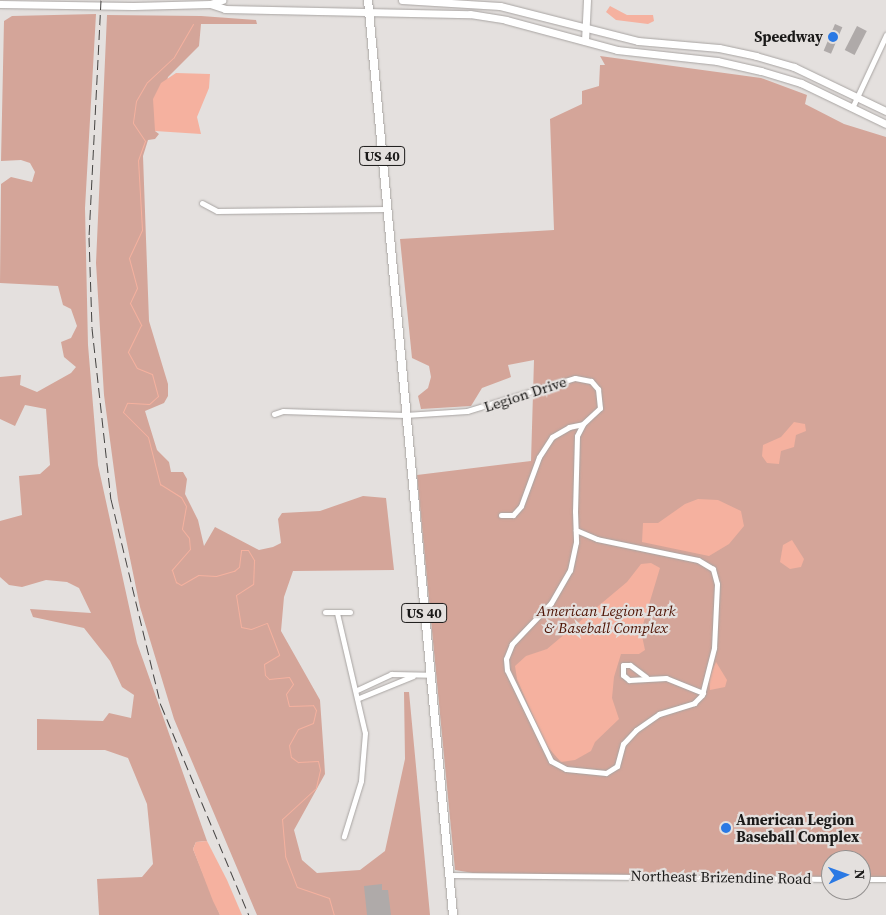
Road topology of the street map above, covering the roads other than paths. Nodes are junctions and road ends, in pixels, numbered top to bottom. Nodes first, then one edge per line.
1 (222, 0) edge
2 (368, 0) edge
3 (402, 0) edge
4 (587, 0) edge
5 (0, 4) edge
6 (210, 4) junction
7 (369, 10) junction
8 (586, 28) junction
9 (886, 35) edge
10 (585, 41) junction
11 (856, 97) junction
12 (852, 108) junction
13 (886, 111) edge
14 (886, 124) edge
15 (202, 203) dead end
16 (387, 209) junction
17 (274, 414) dead end
18 (405, 414) junction
19 (583, 424) junction
20 (501, 515) dead end
21 (576, 530) junction
22 (325, 612) dead end
23 (350, 612) dead end
24 (337, 613) junction
25 (430, 675) junction
26 (413, 676) junction
27 (646, 677) junction
28 (357, 690) junction
29 (703, 693) junction
30 (359, 698) junction
31 (344, 836) dead end
32 (449, 875) junction
33 (821, 879) edge
34 (871, 879) edge
35 (886, 879) edge
36 (453, 915) edge

1 - 6 main road
2 - 7 main road, US 40
3 - 8 main road
4 - 8 main road
5 - 6 main road
6 - 7 main road
7 - 10 main road
7 - 16 main road, US 40
8 - 10 main road
8 - 11 main road
9 - 11 street
10 - 12 main road
11 - 12 street
11 - 13 main road
12 - 14 main road
15 - 16 street
16 - 18 main road, US 40
17 - 18 street
18 - 19 street, Legion Drive
18 - 25 main road, US 40
19 - 20 street
19 - 21 street
21 - 29 street
21 - 29 street
22 - 24 street
23 - 24 street
24 - 28 street
25 - 26 street
25 - 32 main road, US 40
26 - 28 street
26 - 30 street
27 - 27 street
27 - 29 street
28 - 30 street
30 - 31 street
32 - 33 street, Northeast Brizendine Road
32 - 36 main road, US 40
34 - 35 street

